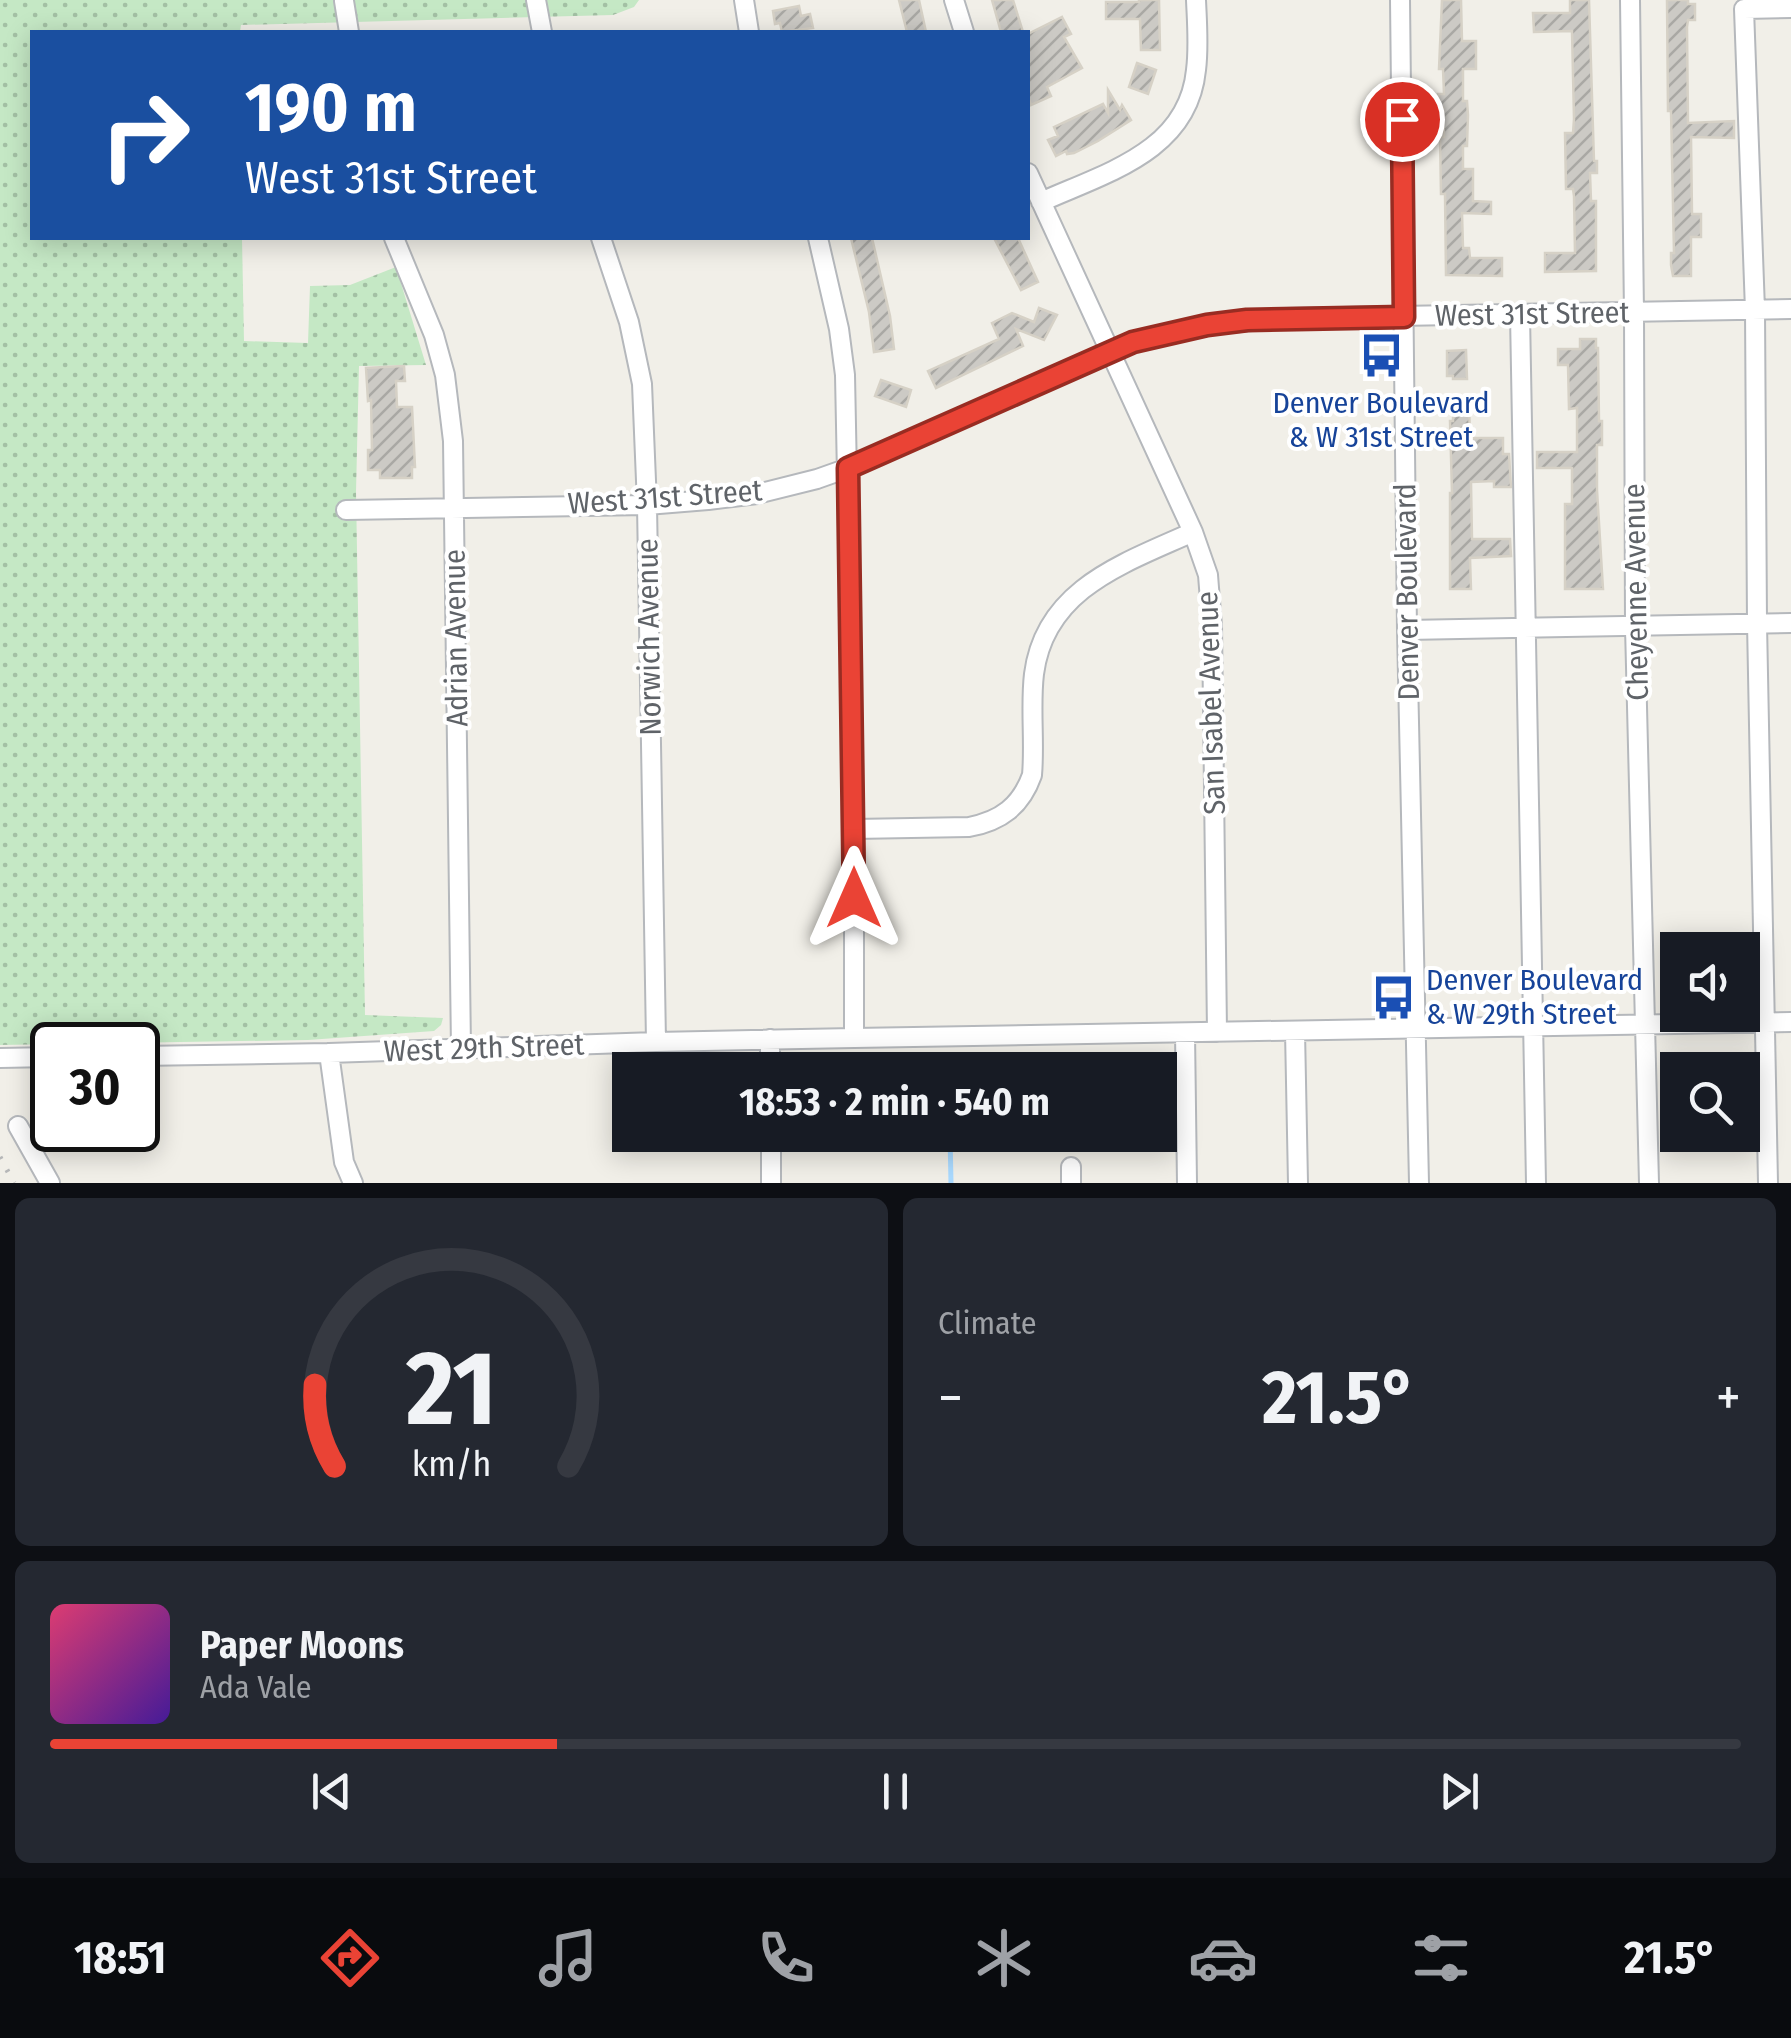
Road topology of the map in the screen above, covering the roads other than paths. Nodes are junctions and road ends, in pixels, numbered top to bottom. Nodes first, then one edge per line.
1 (536, 0) edge
2 (744, 0) edge
3 (954, 0) edge
4 (1196, 0) edge
5 (1400, 0) edge
6 (1630, 0) edge
7 (344, 1) edge
8 (1791, 8) edge
9 (349, 30) edge
10 (542, 30) edge
11 (750, 30) edge
12 (963, 30) edge
13 (1030, 177) edge
14 (1041, 202) junction
15 (395, 240) edge
16 (602, 240) edge
17 (818, 240) edge
18 (1791, 309) edge
19 (1755, 310) junction
20 (1634, 312) junction
21 (1520, 315) junction
22 (1404, 317) junction
23 (1109, 351) junction
24 (848, 468) junction
25 (648, 505) junction
26 (454, 506) junction
27 (346, 510) dead end
28 (1193, 532) junction
29 (1791, 623) edge
30 (1757, 624) junction
31 (1635, 627) junction
32 (1524, 628) junction
33 (1407, 630) junction
34 (854, 829) junction
35 (1791, 1022) edge
36 (1766, 1023) junction
37 (1646, 1024) junction
38 (1533, 1027) junction
39 (1416, 1029) junction
40 (1295, 1031) junction
41 (1217, 1032) junction
42 (1184, 1034) junction
43 (854, 1038) junction
44 (770, 1040) junction
45 (656, 1042) junction
46 (461, 1049) junction
47 (770, 1052) edge
48 (329, 1053) junction
49 (160, 1056) edge
50 (30, 1057) edge
51 (0, 1058) edge
52 (18, 1126) dead end
53 (771, 1152) edge
54 (50, 1183) edge
55 (353, 1183) edge
56 (771, 1183) edge
57 (1187, 1183) edge
58 (1298, 1183) edge
59 (1418, 1183) edge
60 (1536, 1183) edge
61 (1649, 1183) edge
62 (1768, 1183) edge

1 - 10 street
2 - 11 street
3 - 12 street
4 - 14 street
5 - 22 street, Denver Boulevard
6 - 20 street, Cheyenne Avenue
7 - 9 street
8 - 19 street
13 - 14 street, San Isabel Avenue
14 - 23 street, San Isabel Avenue
15 - 26 street, Adrian Avenue
16 - 25 street, Norwich Avenue
17 - 24 street
18 - 19 street, West 31st Street
19 - 20 street, West 31st Street
19 - 30 street
20 - 21 street, West 31st Street
20 - 31 street, Cheyenne Avenue
21 - 22 street, West 31st Street
21 - 32 street
22 - 23 street, West 31st Street
22 - 33 street, Denver Boulevard
23 - 24 street, West 31st Street
23 - 28 street, San Isabel Avenue
24 - 25 street, West 31st Street
24 - 34 street
25 - 26 street, West 31st Street
25 - 45 street, Norwich Avenue
26 - 27 street, West 31st Street
26 - 46 street, Adrian Avenue
28 - 34 street
28 - 41 street, San Isabel Avenue
29 - 30 street
30 - 31 street
30 - 36 street
31 - 32 street
31 - 37 street, Cheyenne Avenue
32 - 33 street
32 - 38 street
33 - 39 street, Denver Boulevard
34 - 43 street
35 - 36 street, West 29th Street
36 - 37 street, West 29th Street
36 - 62 street
37 - 38 street, West 29th Street
37 - 61 street, Cheyenne Avenue
38 - 39 street, West 29th Street
38 - 60 street
39 - 40 street, West 29th Street
39 - 59 street, Denver Boulevard
40 - 41 street, West 29th Street
40 - 58 street
41 - 42 street, West 29th Street
42 - 43 street, West 29th Street
42 - 57 street
43 - 44 street, West 29th Street
44 - 45 street, West 29th Street
44 - 47 street
45 - 46 street, West 29th Street
46 - 48 street, West 29th Street
48 - 49 street, West 29th Street
48 - 55 street
50 - 51 street
52 - 54 street
53 - 56 street

